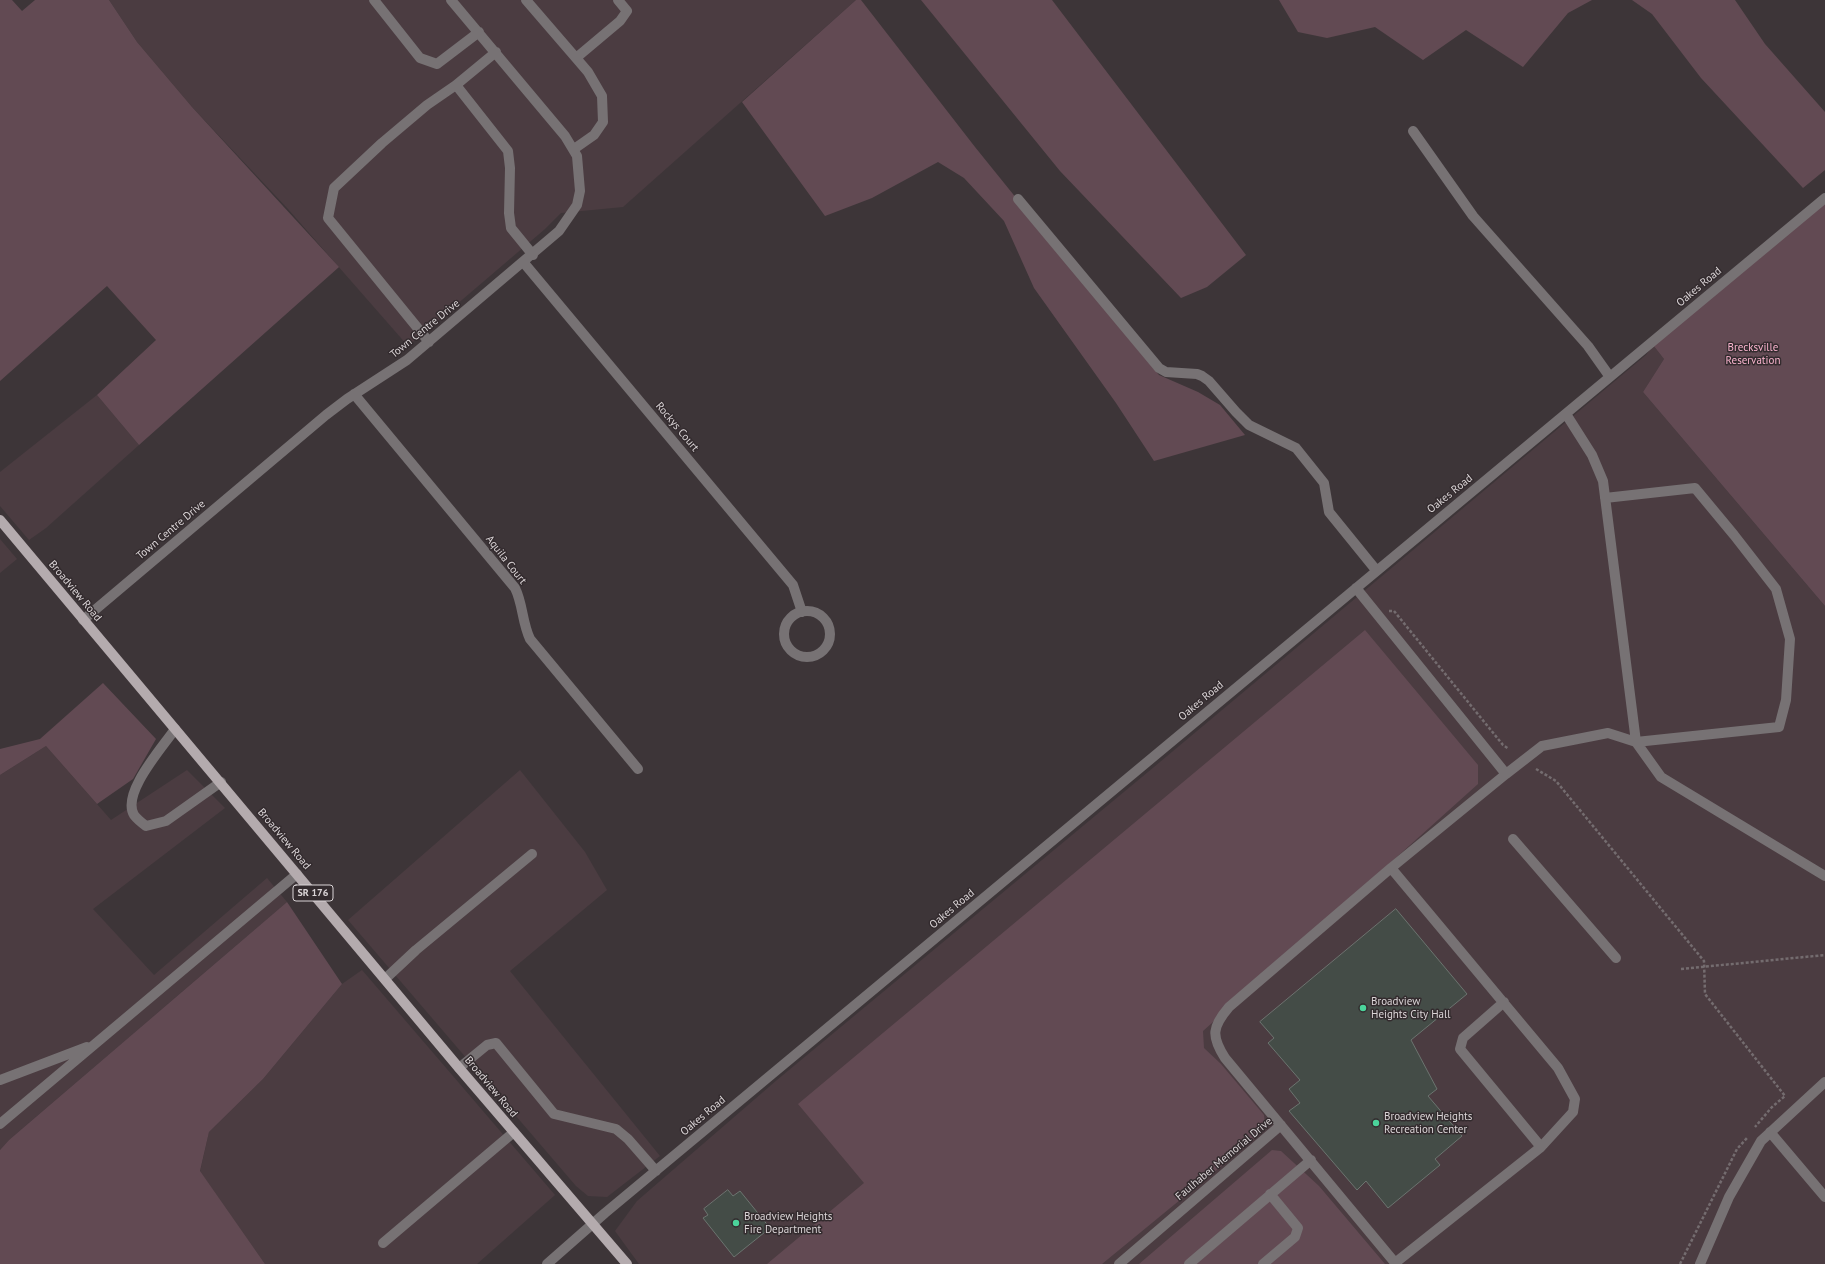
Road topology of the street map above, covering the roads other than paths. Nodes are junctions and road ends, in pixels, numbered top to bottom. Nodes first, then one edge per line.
1 (374, 0) edge
2 (452, 0) edge
3 (526, 0) edge
4 (618, 0) edge
5 (479, 32) junction
6 (496, 52) junction
7 (576, 58) junction
8 (456, 85) junction
9 (1413, 131) dead end
10 (574, 149) junction
11 (1825, 198) edge
12 (1018, 199) dead end
13 (533, 255) junction
14 (524, 263) junction
15 (429, 342) junction
16 (1610, 377) junction
17 (354, 394) junction
18 (1566, 414) junction
19 (1605, 498) junction
20 (0, 520) edge
21 (1376, 570) junction
22 (1356, 588) junction
23 (802, 612) junction
24 (84, 620) junction
25 (175, 730) junction
26 (1636, 742) junction
27 (638, 769) dead end
28 (1506, 774) junction
29 (221, 782) junction
30 (1513, 839) dead end
31 (532, 854) dead end
32 (1391, 868) junction
33 (297, 874) junction
34 (1825, 876) edge
35 (1616, 958) dead end
36 (385, 979) junction
37 (1504, 1002) junction
38 (92, 1045) junction
39 (459, 1068) junction
40 (0, 1080) edge
41 (1825, 1082) edge
42 (0, 1124) edge
43 (1281, 1125) junction
44 (514, 1132) junction
45 (1770, 1132) junction
46 (1541, 1147) junction
47 (1311, 1160) junction
48 (656, 1172) junction
49 (1270, 1194) junction
50 (1825, 1197) edge
51 (593, 1223) junction
52 (383, 1243) dead end
53 (548, 1264) edge
54 (627, 1264) edge
55 (1119, 1264) edge
56 (1189, 1264) edge
57 (1263, 1264) edge
58 (1395, 1264) edge
59 (1700, 1264) edge

1 - 5 street
2 - 5 street, Town Centre Drive
3 - 7 street
4 - 7 street
5 - 6 street, Town Centre Drive
6 - 8 street
6 - 10 street, Town Centre Drive
7 - 10 street
8 - 13 street
8 - 15 street
9 - 16 street
10 - 13 street, Town Centre Drive
11 - 16 street, Oakes Road
12 - 21 street
13 - 14 street, Town Centre Drive
14 - 15 street, Town Centre Drive
14 - 23 street, Rockys Court
15 - 17 street, Town Centre Drive
16 - 18 street, Oakes Road
17 - 24 street, Town Centre Drive
17 - 27 street, Aquila Court
18 - 19 street
18 - 21 street, Oakes Road
19 - 26 street
19 - 26 street
20 - 24 main road, Broadview Road / SR 176
21 - 22 street, Oakes Road
22 - 28 street
22 - 48 street, Oakes Road
23 - 23 street
24 - 25 main road, Broadview Road / SR 176
25 - 29 main road, Broadview Road / SR 176
25 - 29 street
26 - 28 street
26 - 34 street
28 - 32 street
29 - 33 main road, Broadview Road / SR 176
30 - 35 street
31 - 36 street
32 - 37 street
32 - 43 street
33 - 36 main road, Broadview Road / SR 176
33 - 38 street
36 - 39 main road, Broadview Road / SR 176
37 - 46 street
37 - 46 street
38 - 40 street
38 - 42 street
39 - 44 main road, Broadview Road / SR 176
39 - 48 street
41 - 45 street
43 - 47 street, Faulhaber Memorial Drive
43 - 55 street, Faulhaber Memorial Drive
44 - 51 main road, Broadview Road / SR 176
44 - 52 street
45 - 50 street
45 - 59 street
46 - 58 street
47 - 49 street
47 - 58 street, Faulhaber Memorial Drive
48 - 51 street, Oakes Road
49 - 56 street
49 - 57 street
51 - 53 street, Oakes Road
51 - 54 main road, Broadview Road / SR 176

